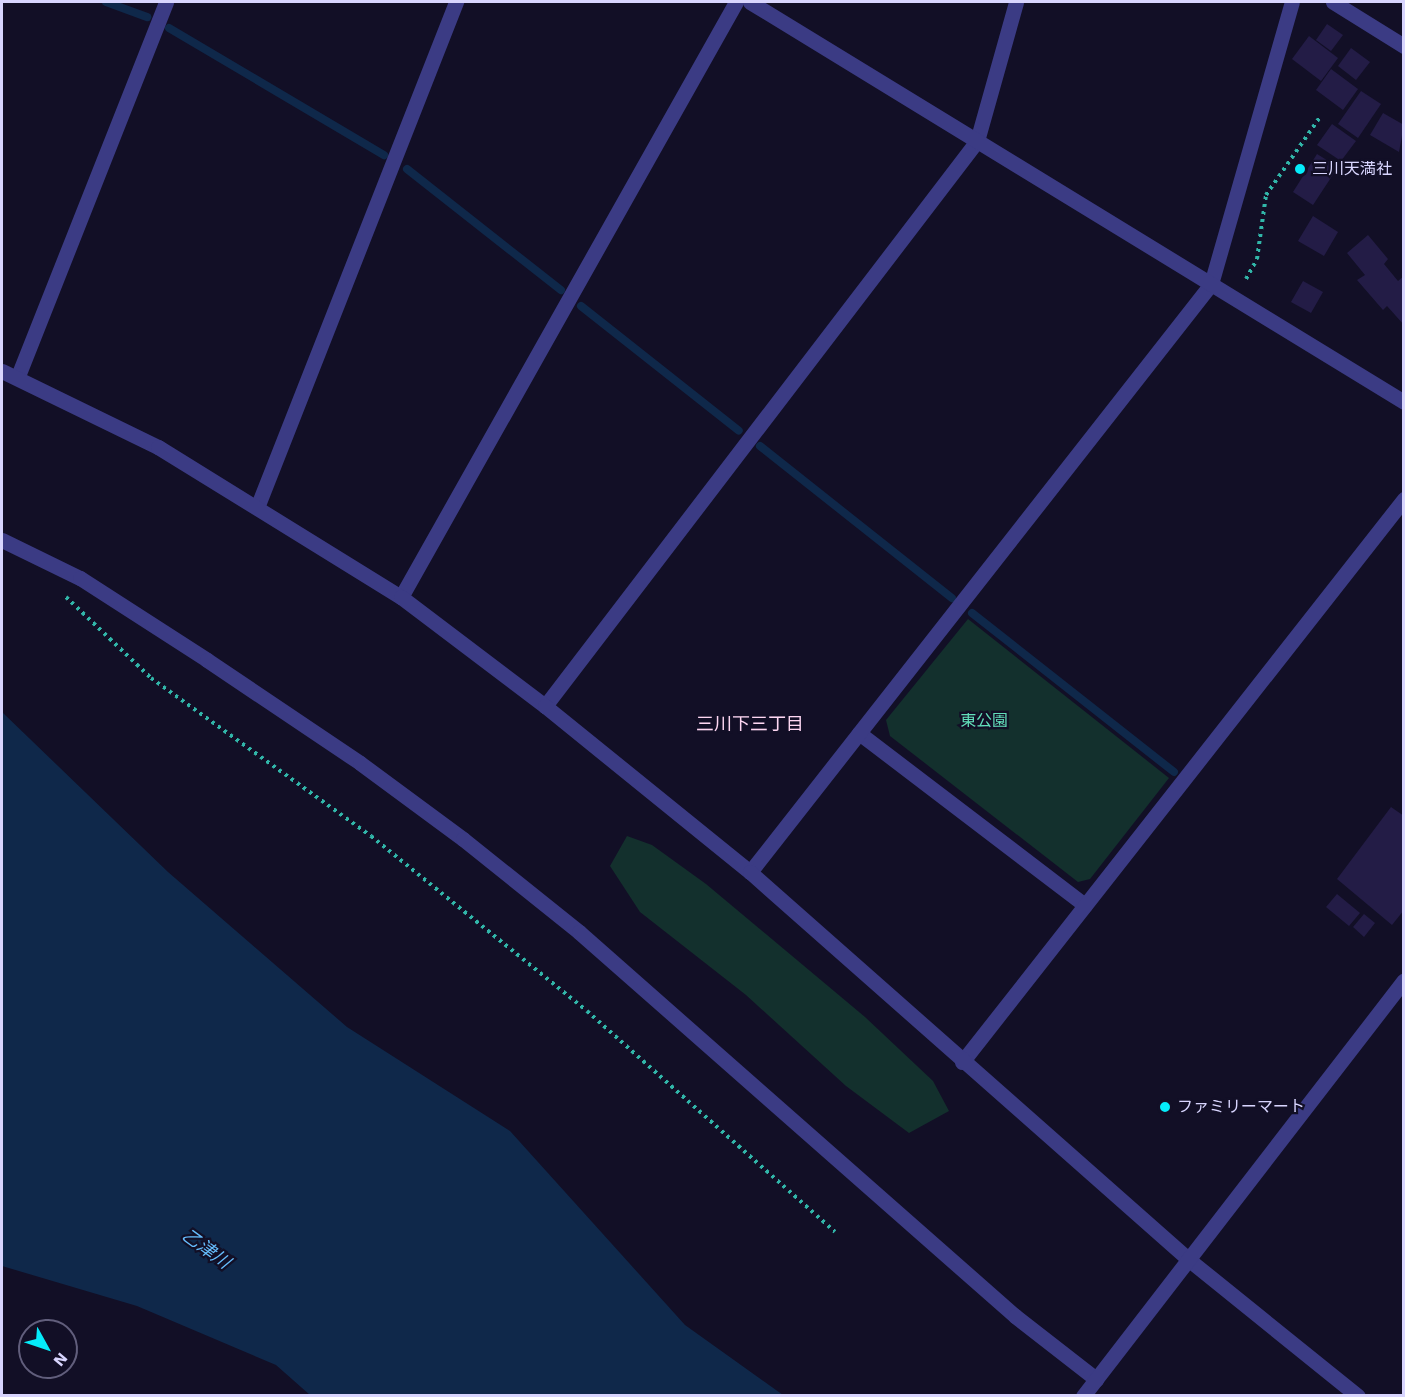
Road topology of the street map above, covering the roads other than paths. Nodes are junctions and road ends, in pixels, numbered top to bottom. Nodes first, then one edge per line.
1 (166, 2) edge
2 (456, 2) edge
3 (736, 2) edge
4 (750, 2) edge
5 (1016, 2) edge
6 (1292, 2) edge
7 (1333, 2) edge
8 (1404, 46) edge
9 (977, 141) junction
10 (1211, 284) junction
11 (2, 371) edge
12 (18, 376) junction
13 (1404, 402) edge
14 (1404, 499) edge
15 (258, 505) junction
16 (2, 540) edge
17 (401, 597) junction
18 (545, 706) junction
19 (859, 733) junction
20 (750, 872) junction
21 (1085, 905) junction
22 (1404, 980) edge
23 (962, 1062) junction
24 (1188, 1259) junction
25 (1095, 1379) junction
26 (1083, 1395) edge
27 (1358, 1395) edge

1 - 12 street
2 - 15 street
3 - 17 street
4 - 9 street
5 - 9 street
6 - 10 street
7 - 8 street
9 - 10 street
9 - 18 street
10 - 13 street
10 - 19 street
11 - 12 street
12 - 15 street
14 - 21 street
15 - 17 street
16 - 25 street
17 - 18 street
18 - 20 street
19 - 20 street
19 - 21 street
20 - 23 street
21 - 23 street
22 - 24 street
23 - 24 street
24 - 25 street
24 - 27 street
25 - 26 street

